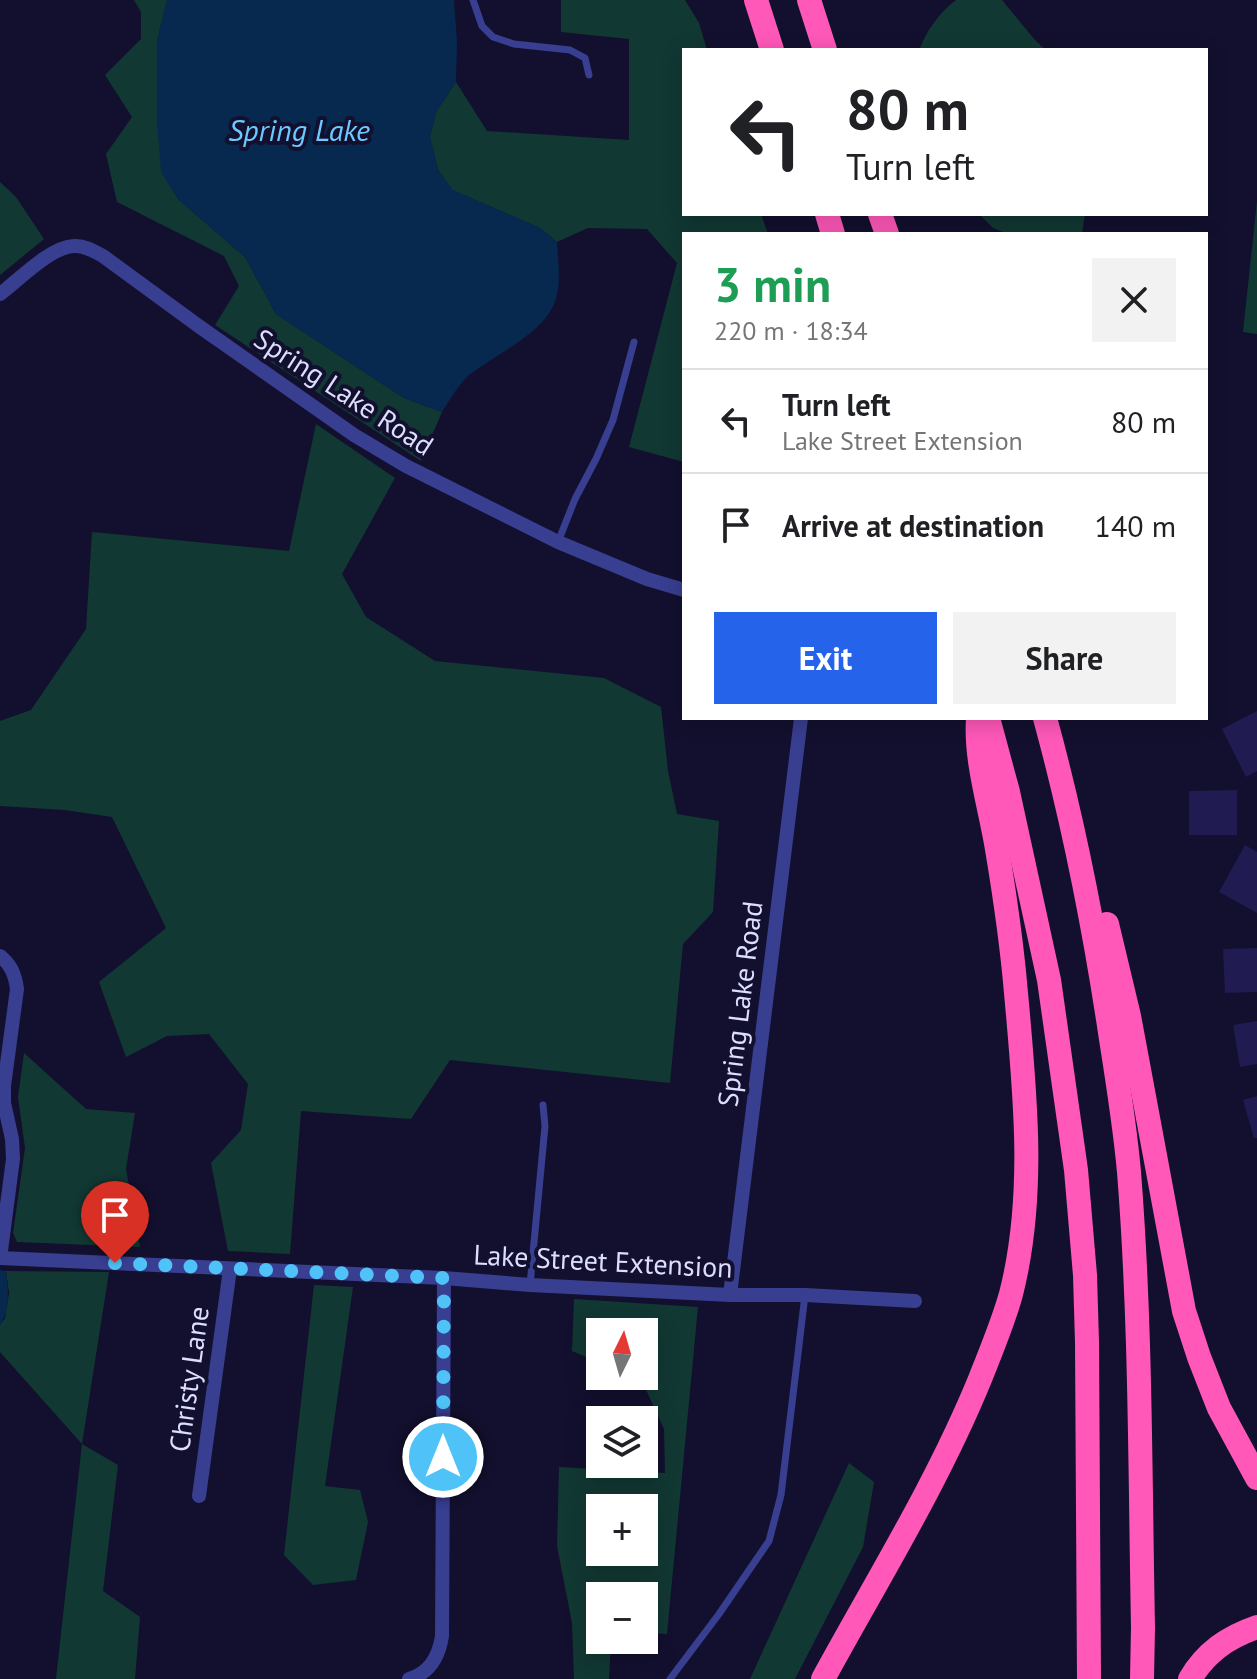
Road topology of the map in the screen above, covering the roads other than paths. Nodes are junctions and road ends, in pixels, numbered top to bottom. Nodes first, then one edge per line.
1 (473, 0) edge
2 (756, 0) edge
3 (809, 0) edge
4 (771, 48) edge
5 (824, 48) edge
6 (589, 75) dead end
7 (0, 294) edge
8 (634, 342) dead end
9 (558, 542) junction
10 (682, 589) edge
11 (801, 720) edge
12 (978, 720) edge
13 (989, 720) edge
14 (1046, 720) edge
15 (1062, 786) junction
16 (0, 956) edge
17 (543, 1105) dead end
18 (0, 1258) edge
19 (230, 1269) junction
20 (444, 1278) junction
21 (530, 1285) junction
22 (730, 1295) junction
23 (805, 1295) junction
24 (915, 1301) dead end
25 (1257, 1478) edge
26 (199, 1496) dead end
27 (1257, 1627) edge
28 (416, 1678) edge
29 (670, 1679) edge
30 (823, 1679) edge
31 (1089, 1679) edge
32 (1142, 1679) edge
33 (1190, 1679) edge

1 - 6 lane
2 - 4 highway
3 - 5 highway
7 - 9 street, Spring Lake Road
8 - 9 lane
9 - 10 street, Spring Lake Road
11 - 22 street, Spring Lake Road
12 - 30 highway
13 - 31 highway
14 - 15 highway
15 - 25 highway
15 - 32 highway
16 - 18 street
17 - 21 lane
18 - 19 street, Lake Street Extension
19 - 20 street, Lake Street Extension
19 - 26 street, Christy Lane
20 - 21 street, Lake Street Extension
20 - 28 street
21 - 22 street, Lake Street Extension
22 - 23 street, Lake Street Extension
23 - 24 street, Lake Street Extension
23 - 29 lane
27 - 33 highway

